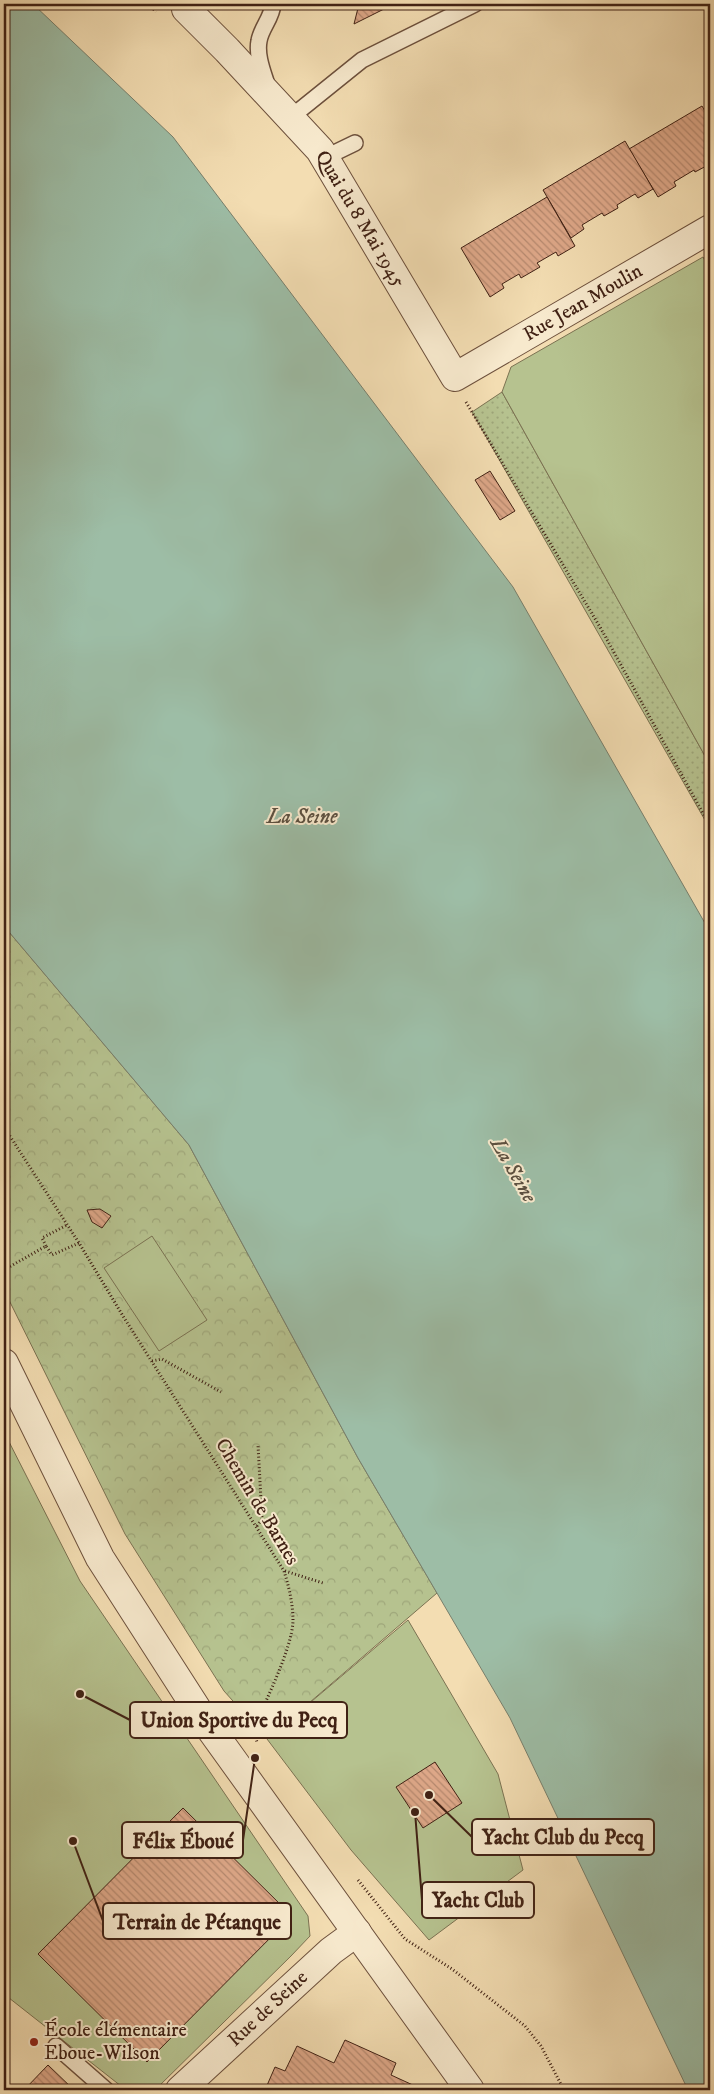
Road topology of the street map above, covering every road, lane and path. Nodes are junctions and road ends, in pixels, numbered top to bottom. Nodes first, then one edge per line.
1 (148, 4) edge
2 (273, 4) edge
3 (475, 4) edge
4 (185, 5) edge
5 (158, 14) dead end
6 (270, 97) junction
7 (290, 118) junction
8 (355, 143) dead end
9 (324, 158) junction
10 (710, 229) edge
11 (455, 377) joint
12 (459, 406) dead end
13 (710, 826) edge
14 (4, 1127) edge
15 (67, 1225) junction
16 (79, 1243) junction
17 (46, 1246) junction
18 (4, 1270) edge
19 (152, 1361) junction
20 (4, 1363) edge
21 (221, 1392) dead end
22 (258, 1445) dead end
23 (257, 1526) junction
24 (284, 1571) junction
25 (323, 1583) dead end
26 (260, 1750) dead end
27 (352, 1873) dead end
28 (358, 1932) junction
29 (56, 2046) dead end
30 (106, 2090) edge
31 (180, 2090) edge
32 (470, 2090) edge
33 (564, 2090) edge

1 - 5 path
2 - 6 lane
3 - 7 lane
4 - 6 street, Quai du 8 Mai 1945
6 - 7 street, Quai du 8 Mai 1945
7 - 9 street, Quai du 8 Mai 1945
8 - 9 lane
9 - 11 street, Quai du 8 Mai 1945
10 - 11 street, Rue Jean Moulin
12 - 13 path
14 - 15 path, Chemin de Barnes
15 - 16 path, Chemin de Barnes
15 - 17 path
16 - 17 path
16 - 19 path, Chemin de Barnes
17 - 18 path
19 - 21 path
19 - 23 path, Chemin de Barnes
20 - 28 street
22 - 23 path
23 - 24 path, Chemin de Barnes
24 - 25 path
24 - 26 path, Chemin de Barnes
27 - 33 path
28 - 31 street, Rue de Seine
28 - 32 street
29 - 30 lane

